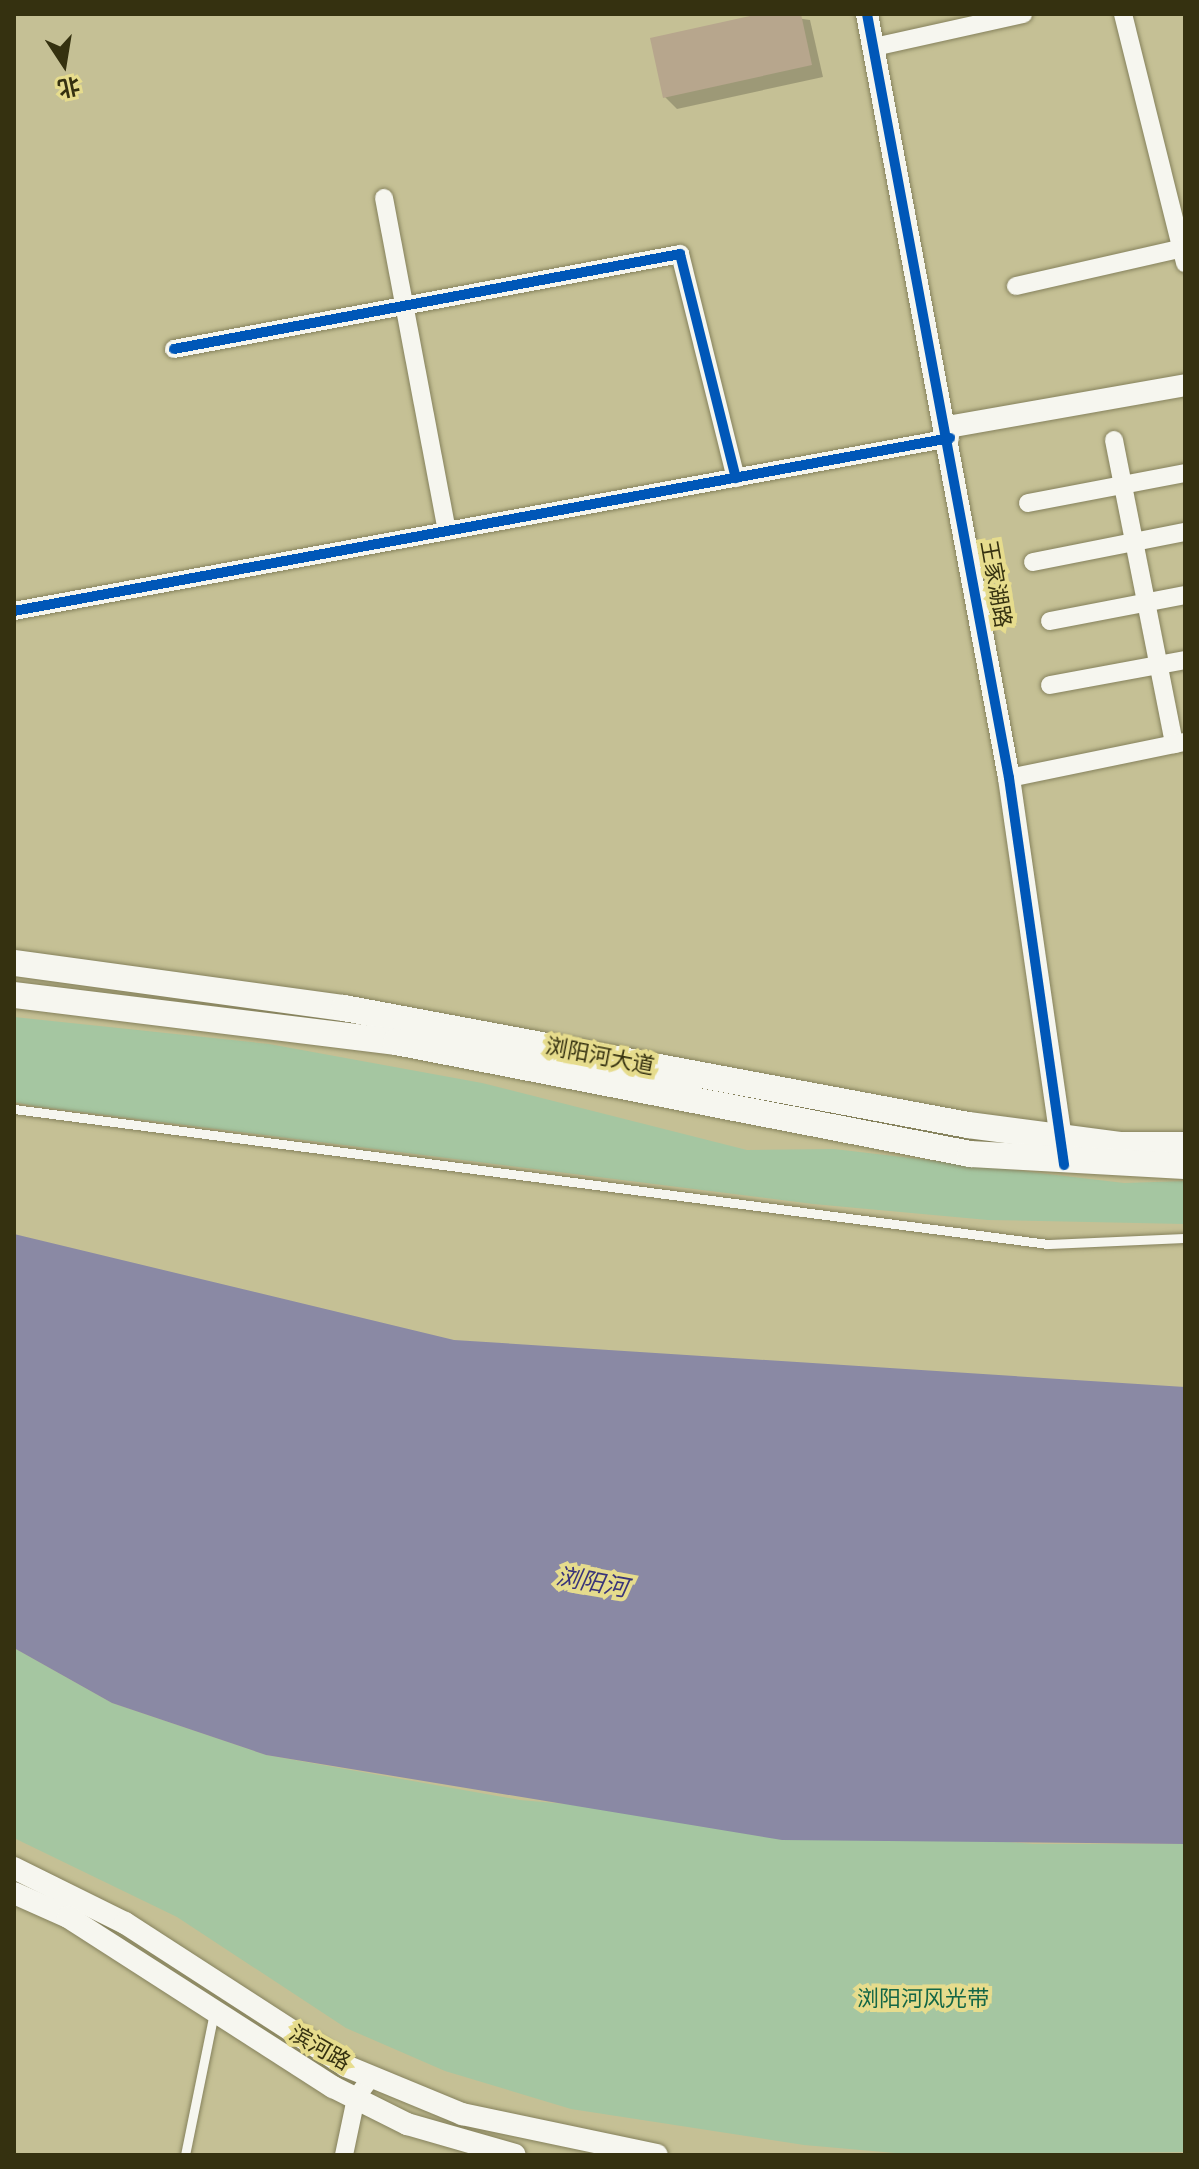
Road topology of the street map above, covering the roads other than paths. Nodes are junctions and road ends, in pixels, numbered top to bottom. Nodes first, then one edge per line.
1 (867, 14) edge
2 (1023, 14) edge
3 (1123, 14) edge
4 (874, 47) junction
5 (384, 198) dead end
6 (1182, 256) edge
7 (1016, 286) dead end
8 (405, 306) junction
9 (174, 349) dead end
10 (1185, 385) edge
11 (949, 432) junction
12 (1114, 440) dead end
13 (1185, 473) edge
14 (736, 478) junction
15 (1123, 485) junction
16 (1028, 503) dead end
17 (447, 531) junction
18 (1185, 532) edge
19 (1133, 542) junction
20 (1033, 562) dead end
21 (1185, 595) edge
22 (1145, 603) junction
23 (14, 611) edge
24 (1050, 621) dead end
25 (1185, 660) edge
26 (1158, 665) junction
27 (1050, 685) dead end
28 (1180, 743) edge
29 (1009, 778) junction
30 (14, 963) edge
31 (14, 995) edge
32 (14, 1109) edge
33 (1185, 1145) edge
34 (1063, 1152) junction
35 (1185, 1166) edge
36 (1185, 1238) edge
37 (14, 1868) edge
38 (14, 1893) edge
39 (215, 2011) junction
40 (371, 2077) junction
41 (356, 2098) junction
42 (185, 2155) edge
43 (344, 2155) edge
44 (515, 2155) edge
45 (657, 2155) edge

1 - 4 street, 王家湖路
2 - 4 street
3 - 6 street
4 - 11 street, 王家湖路
5 - 8 street
6 - 7 street
8 - 9 street
8 - 14 street
8 - 17 street
10 - 11 street
11 - 14 street
11 - 29 street, 王家湖路
12 - 15 street
13 - 15 street
14 - 17 street
15 - 16 street
15 - 19 street
17 - 23 street
18 - 19 street
19 - 20 street
19 - 22 street
21 - 22 street
22 - 24 street
22 - 26 street
25 - 26 street
26 - 27 street
26 - 28 street
28 - 29 street
29 - 34 street, 王家湖路
30 - 34 main road, 浏阳河大道
31 - 34 main road, 浏阳河大道
32 - 36 lane
33 - 34 main road, 浏阳河大道
34 - 35 main road, 浏阳河大道
37 - 40 street, 滨河路
38 - 39 street, 滨河路
39 - 41 street, 滨河路
39 - 42 lane
40 - 41 street
40 - 45 street, 滨河路
41 - 43 street
41 - 44 street, 滨河路

